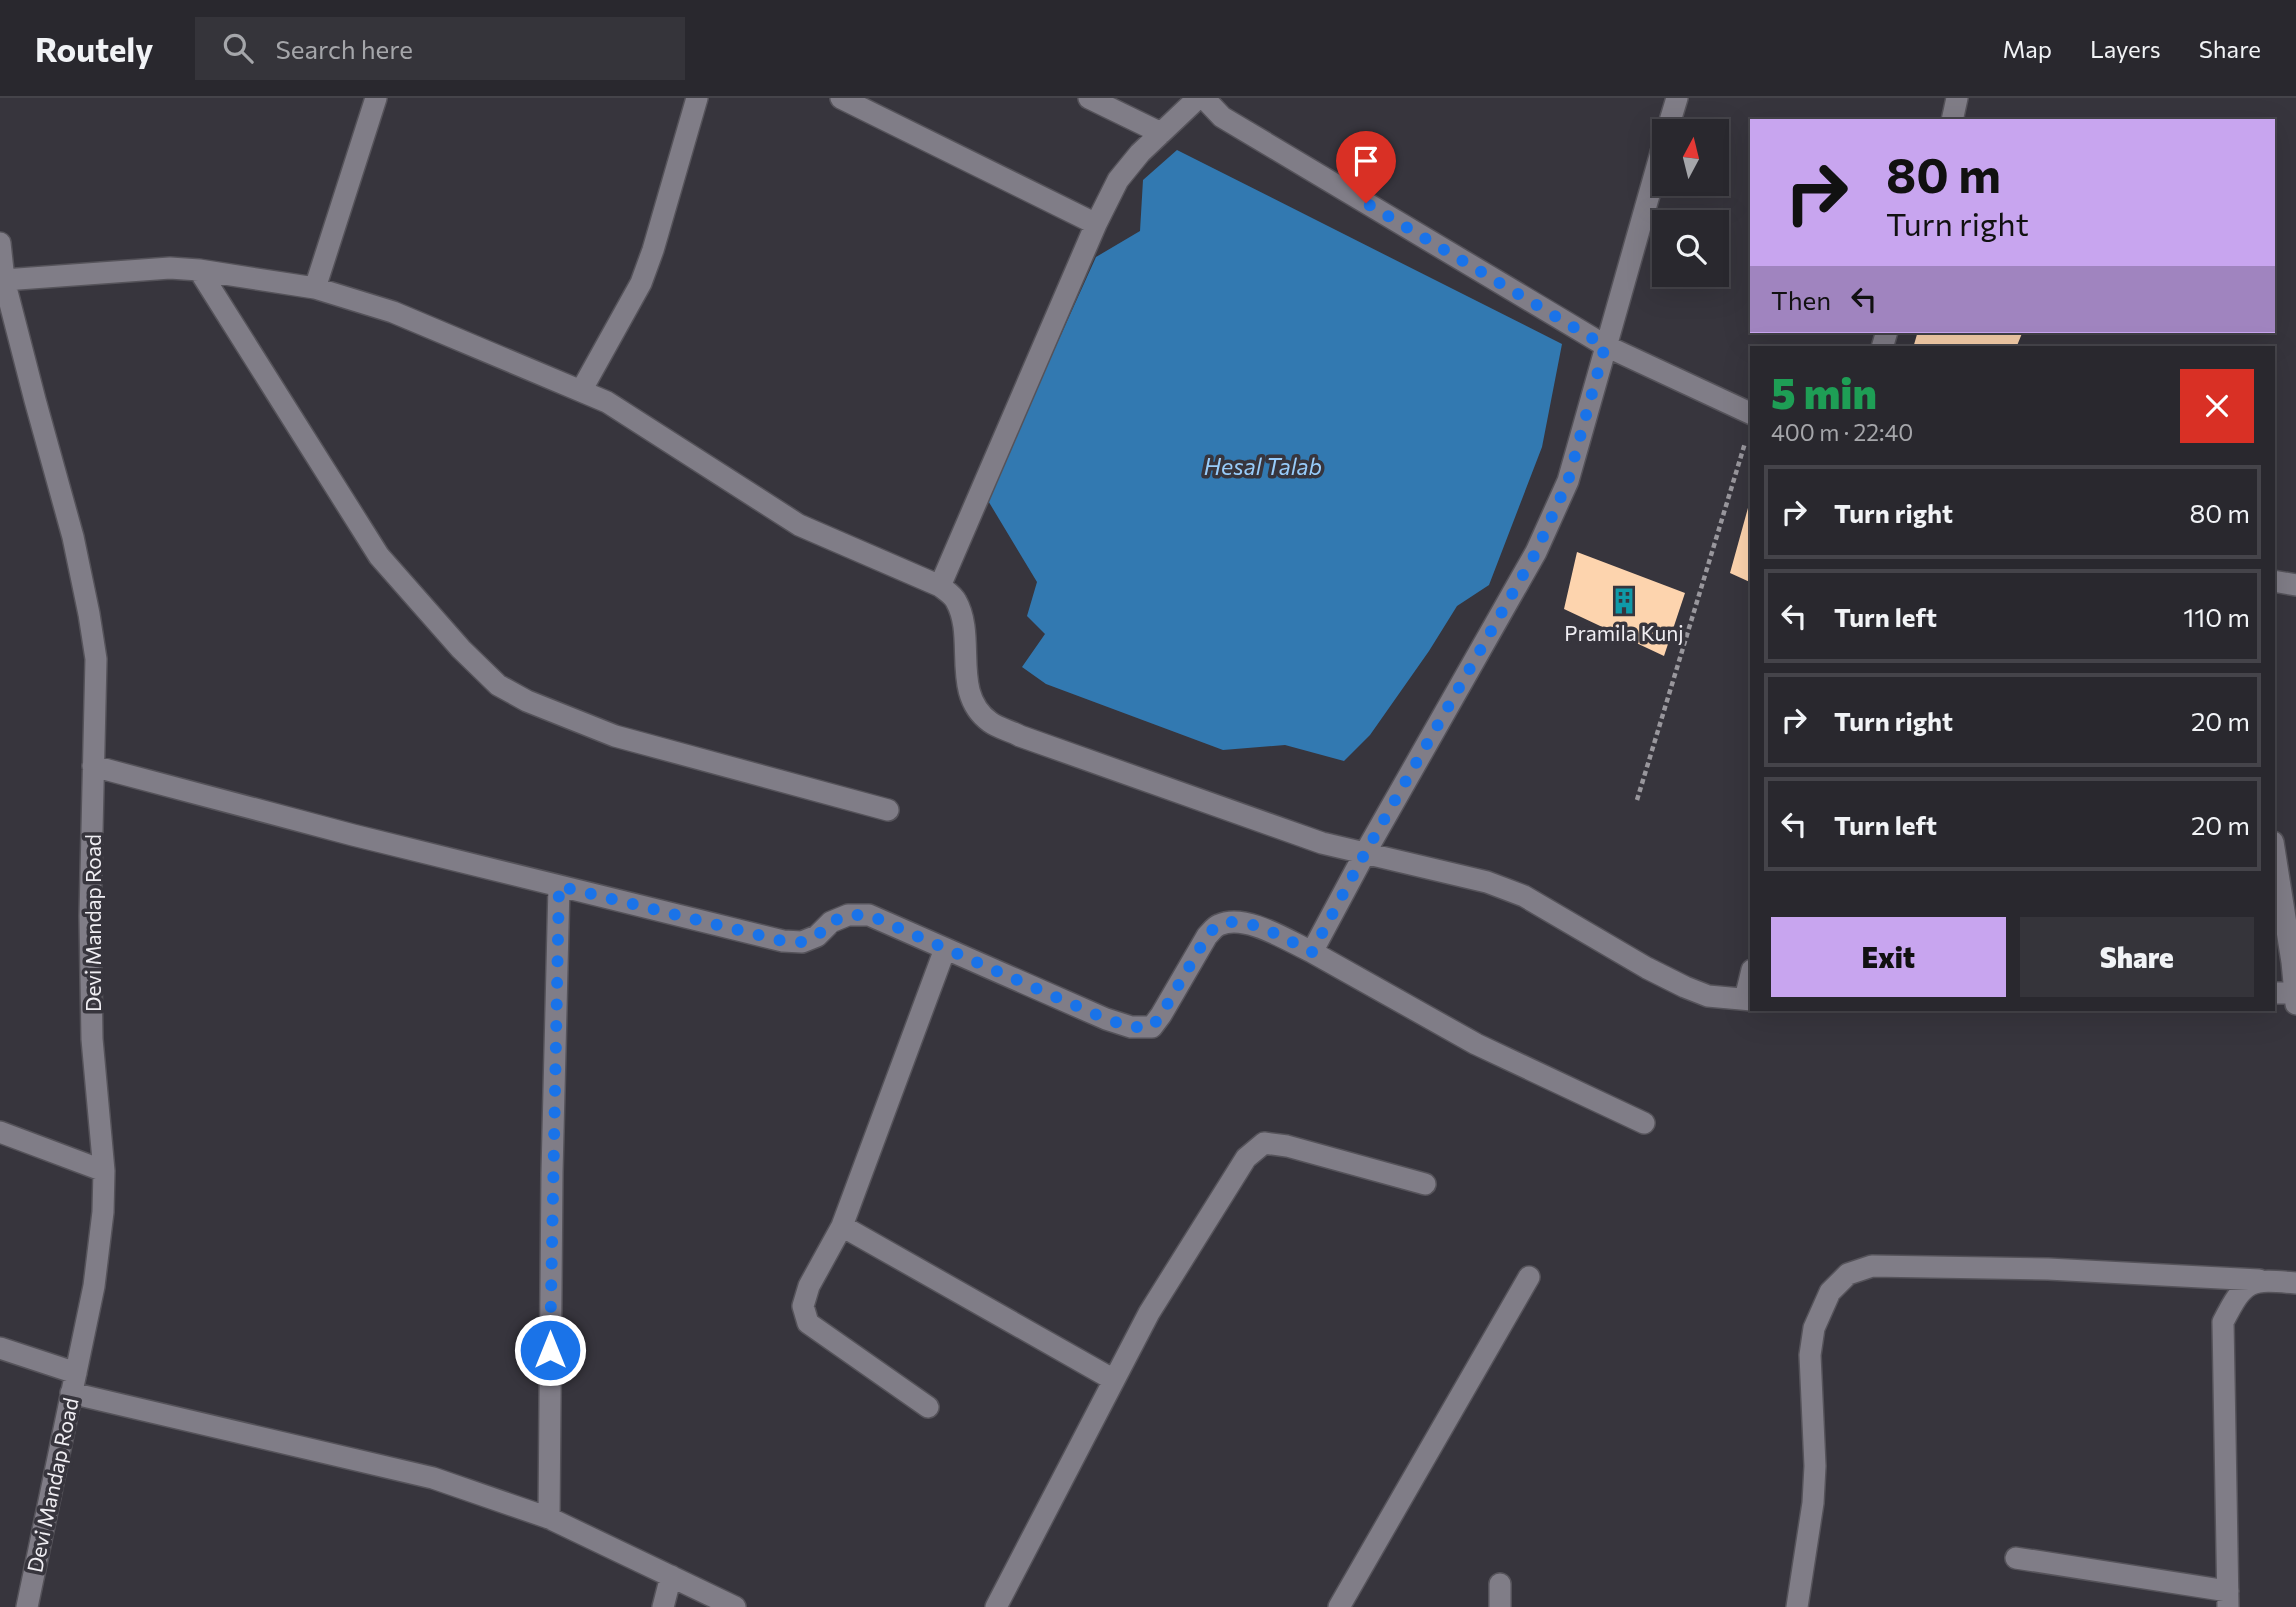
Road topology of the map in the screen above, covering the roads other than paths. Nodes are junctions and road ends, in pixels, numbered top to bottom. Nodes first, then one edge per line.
1 (376, 98) edge
2 (697, 98) edge
3 (841, 98) edge
4 (1088, 98) edge
5 (1198, 98) edge
6 (1204, 98) edge
7 (1677, 98) edge
8 (1957, 98) edge
9 (875, 106) edge
10 (1671, 119) edge
11 (1952, 119) edge
12 (1161, 134) junction
13 (1652, 183) edge
14 (1096, 224) junction
15 (0, 243) edge
16 (199, 270) junction
17 (4, 280) junction
18 (315, 288) junction
19 (1605, 346) junction
20 (581, 391) junction
21 (1750, 413) edge
22 (2275, 581) edge
23 (2296, 585) edge
24 (940, 586) junction
25 (93, 766) junction
26 (888, 810) dead end
27 (2275, 852) edge
28 (1365, 853) junction
29 (559, 886) junction
30 (2291, 930) edge
31 (946, 949) junction
32 (1312, 952) junction
33 (2275, 993) edge
34 (2295, 998) edge
35 (1748, 999) edge
36 (1644, 1123) dead end
37 (0, 1132) edge
38 (104, 1171) junction
39 (1425, 1184) dead end
40 (842, 1226) junction
41 (1529, 1277) dead end
42 (2259, 1280) junction
43 (2296, 1283) edge
44 (0, 1348) edge
45 (1114, 1380) junction
46 (73, 1383) junction
47 (928, 1407) dead end
48 (549, 1518) junction
49 (2016, 1558) dead end
50 (671, 1576) junction
51 (1500, 1584) dead end
52 (2228, 1599) edge
53 (27, 1607) edge
54 (663, 1607) edge
55 (735, 1607) edge
56 (996, 1607) edge
57 (1339, 1607) edge
58 (1500, 1607) edge
59 (1797, 1607) edge

1 - 18 street
2 - 20 street
3 - 9 street
4 - 12 street
5 - 12 street
6 - 19 street
7 - 10 street
8 - 11 street
9 - 14 street
12 - 14 street
13 - 19 street
14 - 24 street
15 - 17 street, Devi Mandap Road
16 - 17 street
16 - 18 street
16 - 26 street
17 - 25 street, Devi Mandap Road
18 - 20 street
19 - 21 street
19 - 28 street
20 - 24 street
22 - 23 street
24 - 28 street
25 - 29 street
25 - 38 street, Devi Mandap Road
27 - 30 street
28 - 32 street
28 - 35 street
29 - 31 street
29 - 48 street
30 - 34 street
31 - 32 street
31 - 40 street
32 - 36 street
33 - 34 street
37 - 38 street
38 - 46 street, Devi Mandap Road
39 - 45 street
40 - 45 street
40 - 47 street
41 - 57 street
42 - 43 street
42 - 52 street
42 - 59 street
44 - 46 street
45 - 56 street
46 - 48 street
46 - 53 street, Devi Mandap Road
48 - 50 street
49 - 52 street
50 - 54 street
50 - 55 street
51 - 58 street

